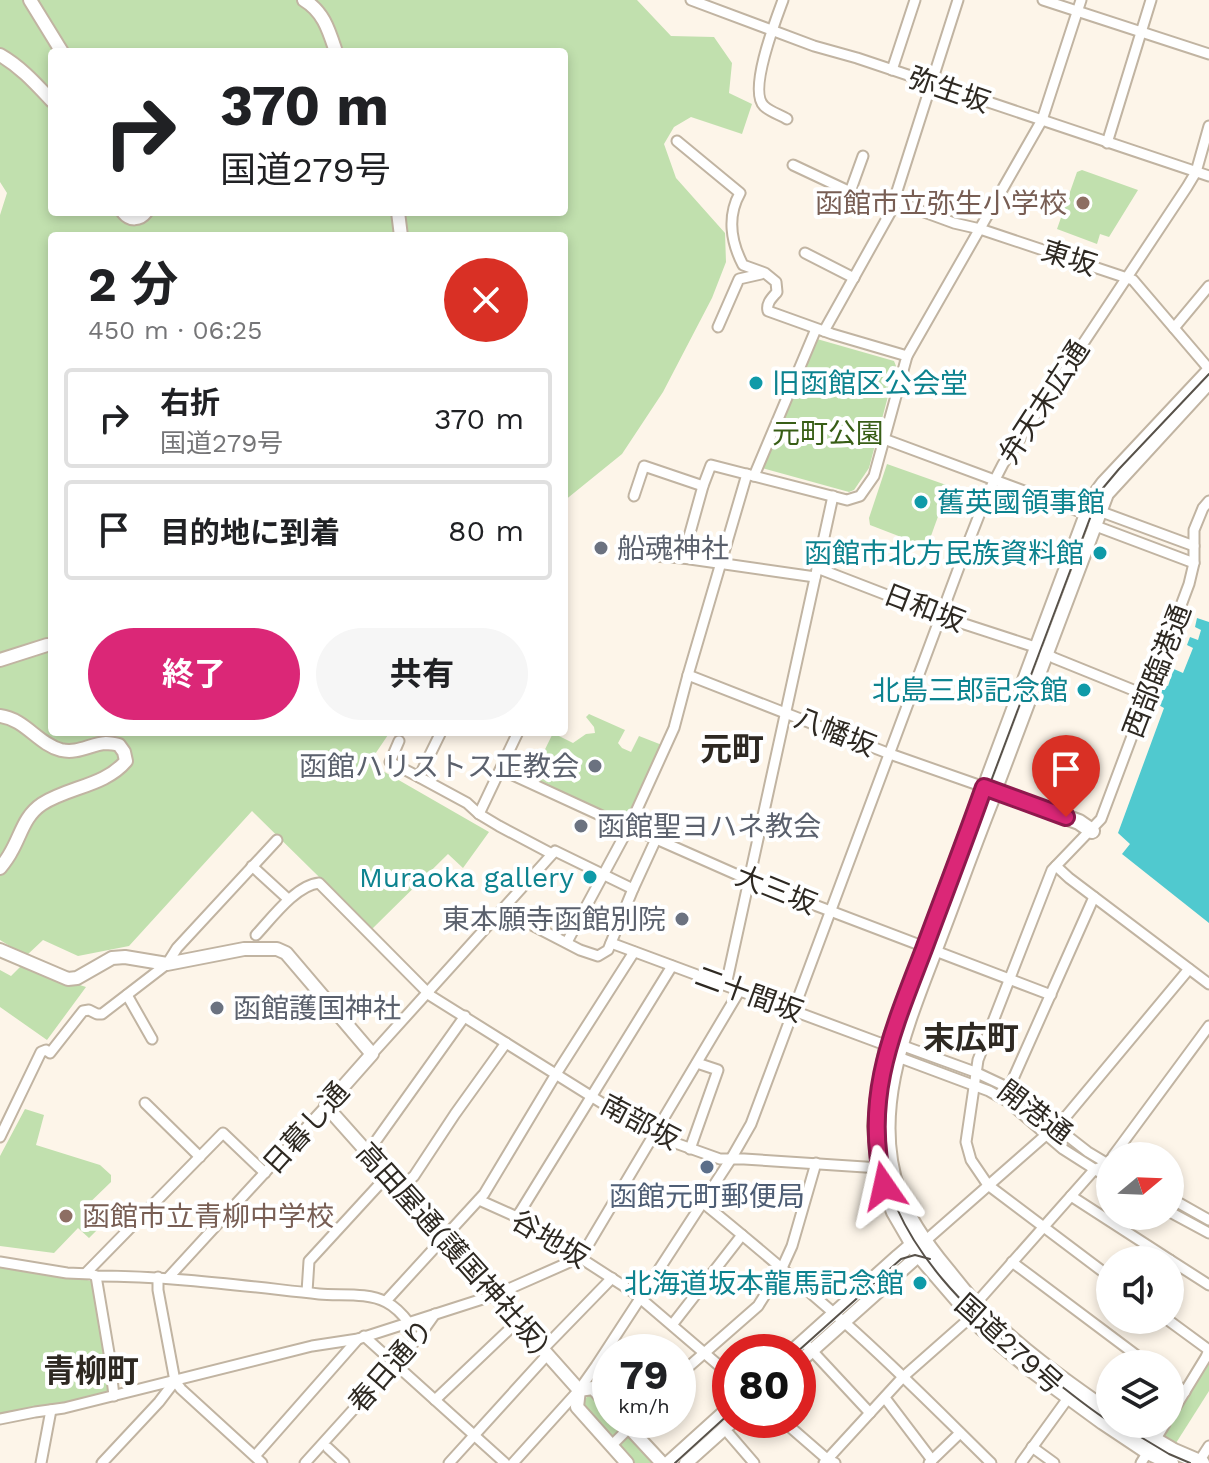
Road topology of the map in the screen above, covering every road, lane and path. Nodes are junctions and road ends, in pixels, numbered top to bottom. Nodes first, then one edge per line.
1 (30, 0) edge
2 (304, 0) edge
3 (691, 0) edge
4 (783, 0) edge
5 (915, 0) edge
6 (958, 0) edge
7 (1043, 0) edge
8 (1081, 0) edge
9 (1151, 0) edge
10 (1077, 11) junction
11 (771, 31) junction
12 (1141, 32) junction
13 (60, 48) edge
14 (335, 48) edge
15 (1209, 54) edge
16 (0, 55) edge
17 (892, 70) junction
18 (931, 84) junction
19 (48, 97) edge
20 (787, 119) dead end
21 (1042, 120) junction
22 (1209, 126) edge
23 (677, 141) dead end
24 (1107, 143) junction
25 (863, 156) dead end
26 (793, 165) dead end
27 (1196, 172) junction
28 (1209, 176) edge
29 (850, 192) junction
30 (893, 205) junction
31 (980, 229) junction
32 (805, 253) dead end
33 (765, 273) junction
34 (1127, 277) junction
35 (854, 278) junction
36 (1209, 286) edge
37 (718, 327) dead end
38 (1174, 328) junction
39 (820, 330) junction
40 (907, 356) junction
41 (1209, 369) edge
42 (1209, 383) edge
43 (884, 439) junction
44 (751, 475) junction
45 (994, 479) junction
46 (703, 486) junction
47 (634, 496) dead end
48 (833, 496) junction
49 (1209, 501) edge
50 (1099, 511) junction
51 (1090, 520) junction
52 (1194, 546) junction
53 (653, 556) dead end
54 (683, 558) junction
55 (720, 563) junction
56 (1194, 563) junction
57 (816, 572) junction
58 (942, 616) junction
59 (48, 645) edge
60 (1038, 650) junction
61 (0, 660) edge
62 (688, 675) junction
63 (1148, 696) junction
64 (787, 713) junction
65 (0, 716) edge
66 (439, 736) edge
67 (516, 736) edge
68 (399, 741) dead end
69 (890, 754) junction
70 (502, 770) junction
71 (419, 777) junction
72 (989, 789) junction
73 (479, 814) junction
74 (629, 828) junction
75 (1092, 831) junction
76 (656, 839) junction
77 (277, 840) dead end
78 (554, 853) junction
79 (252, 866) junction
80 (1056, 866) junction
81 (0, 868) edge
82 (604, 874) junction
83 (749, 880) junction
84 (633, 889) junction
85 (1094, 897) junction
86 (288, 899) junction
87 (503, 910) junction
88 (831, 912) junction
89 (256, 935) dead end
90 (567, 942) junction
91 (611, 943) junction
92 (930, 948) junction
93 (0, 950) edge
94 (634, 952) junction
95 (167, 964) junction
96 (672, 966) junction
97 (1189, 969) junction
98 (1009, 978) junction
99 (1209, 984) edge
100 (726, 985) junction
101 (740, 990) junction
102 (427, 993) junction
103 (127, 995) junction
104 (1051, 995) junction
105 (793, 1011) junction
106 (465, 1016) junction
107 (1209, 1026) edge
108 (152, 1039) dead end
109 (506, 1043) junction
110 (896, 1049) junction
111 (372, 1054) junction
112 (697, 1063) junction
113 (975, 1072) junction
114 (556, 1074) junction
115 (974, 1085) junction
116 (1009, 1088) junction
117 (591, 1096) junction
118 (145, 1103) dead end
119 (326, 1106) junction
120 (1056, 1127) junction
121 (653, 1135) junction
122 (1046, 1135) junction
123 (0, 1137) edge
124 (1124, 1142) edge
125 (690, 1149) junction
126 (368, 1152) junction
127 (1096, 1155) edge
128 (200, 1157) junction
129 (731, 1159) junction
130 (816, 1163) junction
131 (880, 1168) junction
132 (1094, 1170) joint
133 (265, 1173) junction
134 (388, 1175) junction
135 (988, 1185) junction
136 (400, 1188) junction
137 (1071, 1196) junction
138 (479, 1200) junction
139 (702, 1202) junction
140 (1184, 1206) edge
141 (517, 1217) junction
142 (1184, 1220) edge
143 (1209, 1220) edge
144 (1044, 1226) junction
145 (1209, 1233) edge
146 (742, 1235) junction
147 (443, 1237) junction
148 (1148, 1246) edge
149 (919, 1247) junction
150 (581, 1257) junction
151 (0, 1262) edge
152 (1012, 1262) junction
153 (1096, 1266) edge
154 (782, 1268) junction
155 (1184, 1269) edge
156 (91, 1275) junction
157 (163, 1277) junction
158 (612, 1278) junction
159 (1209, 1285) edge
160 (307, 1292) junction
161 (495, 1295) junction
162 (641, 1298) junction
163 (386, 1301) junction
164 (973, 1311) junction
165 (435, 1314) junction
166 (838, 1317) junction
167 (518, 1321) junction
168 (409, 1323) junction
169 (672, 1325) junction
170 (1184, 1332) edge
171 (361, 1338) junction
172 (816, 1338) edge
173 (1129, 1350) edge
174 (1209, 1350) edge
175 (545, 1351) junction
176 (705, 1353) junction
177 (816, 1356) edge
178 (712, 1359) edge
179 (696, 1361) edge
180 (395, 1365) junction
181 (903, 1377) junction
182 (175, 1381) junction
183 (592, 1388) edge
184 (579, 1390) junction
185 (1185, 1392) edge
186 (1072, 1393) junction
187 (114, 1396) junction
188 (885, 1398) junction
189 (435, 1400) junction
190 (1096, 1406) edge
191 (51, 1410) junction
192 (870, 1413) junction
193 (0, 1419) edge
194 (712, 1423) edge
195 (960, 1433) junction
196 (474, 1435) junction
197 (617, 1438) edge
198 (641, 1438) edge
199 (714, 1438) edge
200 (732, 1438) edge
201 (802, 1438) edge
202 (611, 1446) junction
203 (1209, 1446) edge
204 (1032, 1447) junction
205 (328, 1448) dead end
206 (1148, 1452) edge
207 (258, 1460) edge
208 (748, 1461) edge
209 (931, 1461) edge
210 (829, 1462) edge
211 (41, 1463) edge
212 (102, 1463) edge
213 (305, 1463) edge
214 (344, 1463) edge
215 (449, 1463) edge
216 (505, 1463) edge
217 (513, 1463) edge
218 (627, 1463) edge
219 (662, 1463) edge
220 (668, 1463) edge
221 (686, 1463) edge
222 (991, 1463) edge
223 (1021, 1463) edge
224 (1054, 1463) edge
225 (1171, 1463) edge
226 (1200, 1463) edge

1 - 13 main road
2 - 14 main road
3 - 11 street, 弥生坂
4 - 11 street
5 - 17 street
6 - 18 street
7 - 10 street
8 - 10 street
9 - 12 street
10 - 12 street
10 - 21 street
11 - 17 street, 弥生坂
11 - 20 street
12 - 15 street
12 - 24 street
16 - 19 main road
17 - 18 street, 弥生坂
18 - 21 street, 弥生坂
18 - 30 street
21 - 24 street, 弥生坂
21 - 31 street
22 - 27 street, 弁天末広通
23 - 33 street
24 - 27 street, 弥生坂
25 - 29 street
26 - 29 street, 東坂
27 - 28 street, 弥生坂
27 - 34 street, 弁天末広通
29 - 30 street, 東坂
30 - 31 street, 東坂
30 - 35 street
31 - 34 street, 東坂
31 - 40 street
32 - 35 street
33 - 37 street
33 - 39 street
34 - 38 street, 東坂
34 - 45 street, 弁天末広通
35 - 39 street
36 - 38 street
38 - 41 street, 東坂
39 - 40 street
39 - 44 street
40 - 43 street
41 - 51 main road
42 - 50 main road
43 - 45 street
43 - 48 street
44 - 46 street
44 - 48 street
44 - 55 street
45 - 51 street
45 - 58 street, 弁天末広通
46 - 47 street
46 - 54 street
48 - 57 street
49 - 52 street, 西部臨港通
50 - 51 main road
50 - 52 street
51 - 56 street
51 - 60 main road
52 - 56 street, 西部臨港通
53 - 54 street, 日和坂
54 - 55 street, 日和坂
55 - 57 street, 日和坂
55 - 62 street
56 - 63 street, 西部臨港通
57 - 58 street, 日和坂
57 - 64 street
58 - 60 street, 日和坂
58 - 69 street, 弁天末広通
59 - 61 main road
60 - 63 street, 日和坂
60 - 72 main road
62 - 64 street, 八幡坂
62 - 74 street
63 - 75 street, 西部臨港通
64 - 69 street, 八幡坂
64 - 83 street
65 - 81 main road
66 - 71 street
67 - 70 street
68 - 71 street
69 - 72 street, 八幡坂
69 - 88 street, 弁天末広通
70 - 73 street
70 - 74 street, 大三坂
71 - 73 street
72 - 75 highway
72 - 92 highway, 国道279号
73 - 78 street
74 - 76 street, 大三坂
74 - 82 street
75 - 80 street, 西部臨港通
76 - 83 street, 大三坂
76 - 84 street
77 - 79 street
78 - 82 street
78 - 87 street, 日暮し通
79 - 86 street
79 - 95 street
80 - 85 street
80 - 98 street, 西部臨港通
82 - 84 street
82 - 90 street
83 - 88 street, 大三坂
83 - 100 street
84 - 91 street
85 - 97 street
85 - 104 street
86 - 89 street
86 - 102 street, 南部坂
87 - 90 street
87 - 102 street, 日暮し通
88 - 92 street, 大三坂
88 - 105 street, 弁天末広通
90 - 91 street
91 - 94 street, 二十間坂
92 - 98 street, 大三坂
92 - 110 highway, 国道279号
93 - 95 main road
94 - 96 street, 二十間坂
94 - 114 street
95 - 103 street
95 - 111 main road
96 - 100 street, 二十間坂
96 - 117 street
97 - 99 street
97 - 120 street
98 - 104 street, 大三坂
98 - 113 street, 西部臨港通
100 - 101 street, 二十間坂
101 - 105 street, 二十間坂
101 - 112 street
102 - 106 street, 南部坂
102 - 111 street, 日暮し通
103 - 108 street
103 - 123 street
104 - 116 street
105 - 110 street, 二十間坂
105 - 129 street, 弁天末広通
106 - 109 street, 南部坂
106 - 126 street
107 - 124 street
109 - 114 street, 南部坂
109 - 136 street
110 - 113 street, 開港通
110 - 115 street, 開港通
110 - 131 highway, 国道279号
110 - 149 highway, 国道279号
111 - 119 main road, 日暮し通
112 - 121 street
112 - 125 street
113 - 115 street, 西部臨港通
113 - 116 street, 開港通
114 - 117 street, 南部坂
114 - 138 street
115 - 122 street, 開港通
115 - 135 street, 西部臨港通
116 - 120 street, 開港通
117 - 121 street, 南部坂
117 - 141 street
118 - 128 street
119 - 126 main road, 高田屋通(護国神社坂)
119 - 133 street, 日暮し通
120 - 122 street
120 - 127 street, 開港通
121 - 125 street, 南部坂
121 - 150 street
122 - 132 street, 開港通
122 - 135 street
125 - 129 street, 南部坂
126 - 134 main road, 高田屋通(護国神社坂)
128 - 133 street
128 - 156 street
129 - 130 street, 南部坂
129 - 139 street, 弁天末広通
130 - 131 street, 南部坂
130 - 154 street
131 - 149 highway, 国道279号
132 - 137 street
133 - 157 street, 日暮し通
134 - 136 main road, 高田屋通(護国神社坂)
134 - 160 street
135 - 144 street
135 - 149 street
136 - 147 main road, 高田屋通(護国神社坂)
137 - 144 street
137 - 148 street
138 - 141 street, 谷地坂
138 - 147 street
139 - 146 street
139 - 162 street, 弁天末広通
140 - 143 street
141 - 150 street, 谷地坂
142 - 145 street
144 - 152 street
144 - 153 street
146 - 154 street
146 - 169 street
147 - 161 main road, 高田屋通(護国神社坂)
147 - 163 street
149 - 164 highway, 国道279号
149 - 166 main road
150 - 158 street, 谷地坂
150 - 161 street, 春日通り
151 - 156 street
152 - 164 street
152 - 173 street
154 - 166 street
154 - 176 street
155 - 159 street
156 - 157 street
156 - 187 street
157 - 160 street
157 - 182 street
158 - 162 street, 谷地坂
158 - 175 street
160 - 163 street
161 - 165 street, 春日通り
161 - 167 main road, 高田屋通(護国神社坂)
162 - 169 street, 谷地坂
162 - 184 street, 弁天末広通
163 - 168 street
164 - 181 street
164 - 186 highway, 国道279号
165 - 168 street
165 - 180 street, 春日通り
166 - 172 main road
166 - 181 street
167 - 175 main road, 高田屋通(護国神社坂)
167 - 189 street
168 - 171 street
169 - 176 street, 谷地坂
170 - 174 street
171 - 180 street
171 - 182 street
171 - 207 street
174 - 185 street
175 - 184 main road, 高田屋通(護国神社坂)
175 - 196 street
176 - 178 street, 谷地坂
176 - 179 street
177 - 192 street
180 - 189 street
180 - 213 street, 春日通り
181 - 188 street
181 - 195 street
182 - 187 street
182 - 207 street
182 - 212 street
183 - 184 main road
184 - 202 main road
184 - 217 street, 弁天末広通
186 - 190 highway, 国道279号
186 - 204 street
186 - 206 highway, 国道279号
187 - 191 street
188 - 192 street
188 - 209 street
189 - 196 street
191 - 193 street
191 - 211 street
192 - 210 street
194 - 220 main road
195 - 209 street
195 - 222 street
196 - 215 street
196 - 216 street
197 - 202 street
198 - 219 main road
199 - 221 main road
200 - 208 street
201 - 210 street
202 - 218 main road
203 - 226 street
204 - 223 street
204 - 224 street
205 - 214 street
206 - 225 highway, 国道279号
206 - 226 highway, 国道279号

